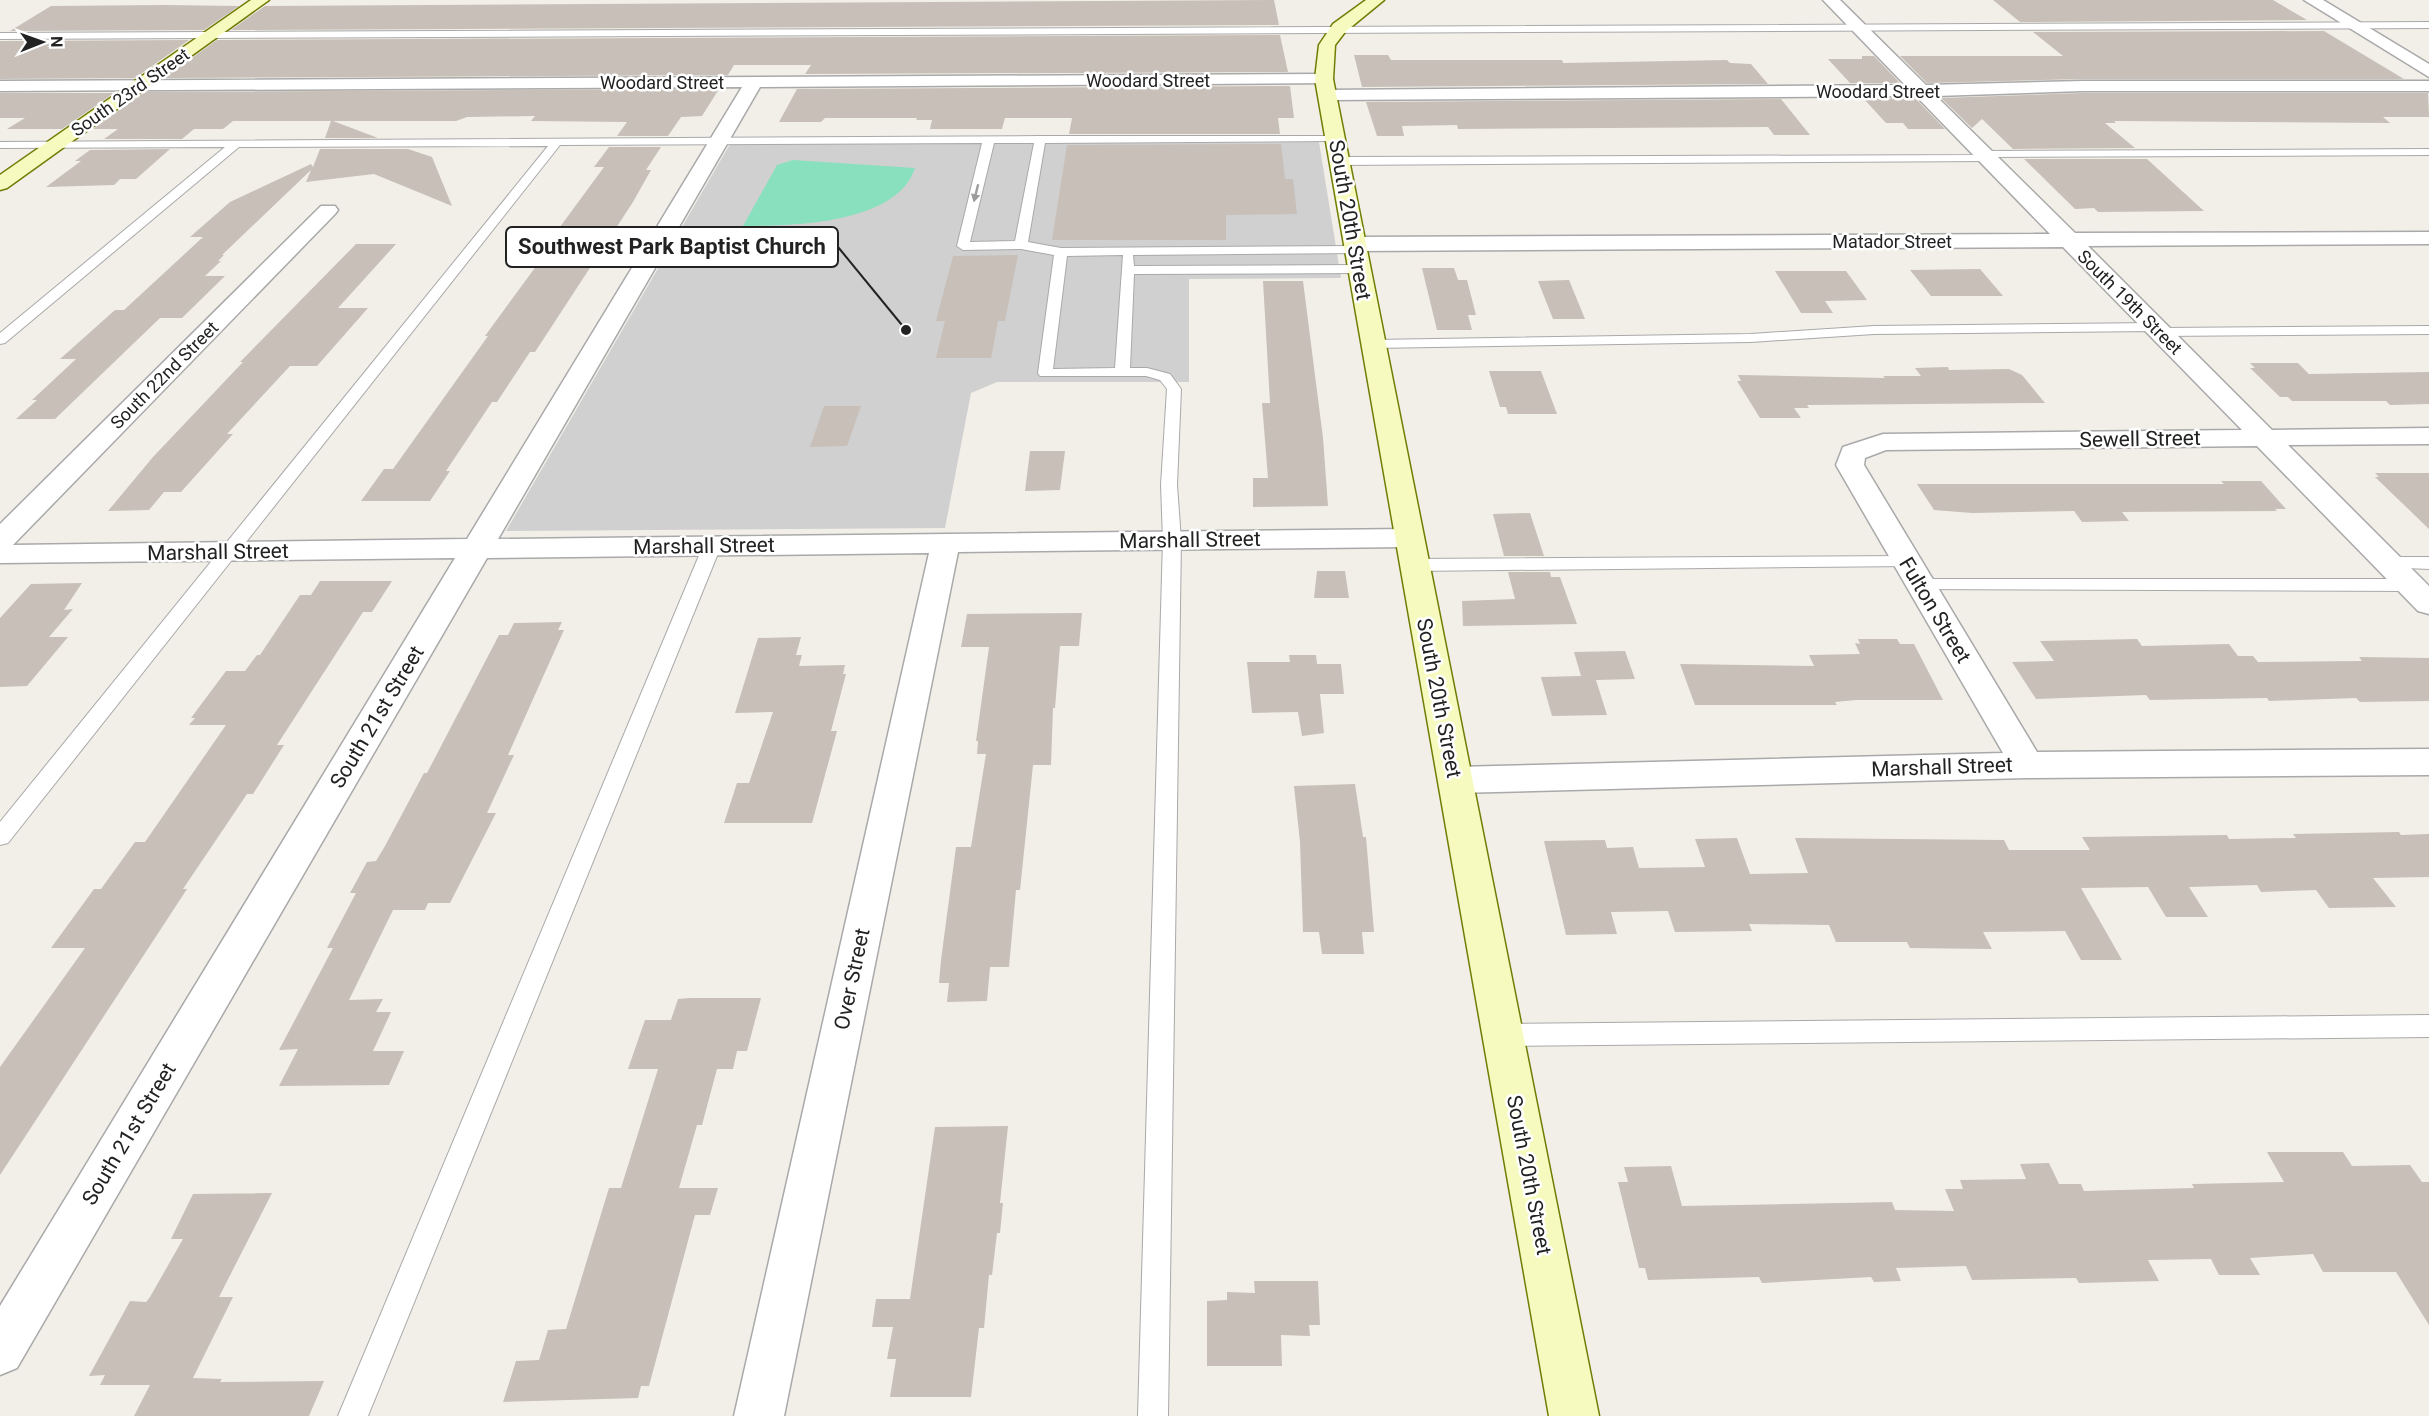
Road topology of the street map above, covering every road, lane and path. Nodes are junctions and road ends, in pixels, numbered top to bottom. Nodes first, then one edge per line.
1 (261, 0) edge
2 (1831, 0) edge
3 (2312, 0) edge
4 (1367, 3) edge
5 (2352, 25) junction
6 (2429, 25) edge
7 (1857, 27) junction
8 (1338, 30) junction
9 (211, 35) junction
10 (0, 36) edge
11 (2429, 72) edge
12 (754, 82) junction
13 (0, 86) edge
14 (140, 86) junction
15 (2429, 86) edge
16 (1326, 87) junction
17 (1922, 90) junction
18 (989, 140) junction
19 (1040, 140) junction
20 (719, 141) junction
21 (557, 142) junction
22 (236, 144) junction
23 (0, 145) edge
24 (55, 145) junction
25 (1337, 150) junction
26 (2429, 152) edge
27 (1987, 156) junction
28 (0, 184) edge
29 (328, 210) dead end
30 (2429, 238) edge
31 (2069, 240) junction
32 (1021, 245) junction
33 (1129, 251) junction
34 (1061, 252) junction
35 (1356, 254) junction
36 (1128, 270) junction
37 (2158, 330) junction
38 (2429, 330) edge
39 (0, 340) edge
40 (1372, 344) junction
41 (1122, 372) junction
42 (2429, 436) edge
43 (2265, 438) junction
44 (1852, 453) joint
45 (1172, 540) junction
46 (0, 541) edge
47 (946, 542) junction
48 (712, 546) junction
49 (477, 549) junction
50 (227, 551) junction
51 (1410, 551) junction
52 (0, 554) edge
53 (2388, 563) junction
54 (2429, 563) edge
55 (1914, 573) junction
56 (2411, 585) junction
57 (2429, 604) edge
58 (2429, 762) edge
59 (2027, 765) junction
60 (1456, 780) junction
61 (0, 837) edge
62 (2429, 1026) edge
63 (1503, 1035) junction
64 (0, 1351) edge
65 (353, 1416) edge
66 (759, 1416) edge
67 (1153, 1416) edge
68 (1574, 1416) edge

1 - 9 street, South 23rd Street
2 - 7 street, South 19th Street
3 - 5 street
4 - 8 street
5 - 6 lane
5 - 7 lane
5 - 11 street
7 - 8 lane
7 - 17 street, South 19th Street
8 - 9 lane
8 - 16 street, South 20th Street
9 - 10 lane
9 - 14 street, South 23rd Street
12 - 14 street, Woodard Street
12 - 16 street, Woodard Street
12 - 20 street, South 21st Street
13 - 14 street, Woodard Street
14 - 24 street, South 23rd Street
15 - 17 street, Woodard Street
16 - 17 street, Woodard Street
16 - 25 street, South 20th Street
17 - 27 street, South 19th Street
18 - 19 lane
18 - 20 lane
18 -> 32 lane
19 - 25 lane
19 - 32 lane
20 - 21 lane
20 - 49 street, South 21st Street
21 - 22 lane
21 - 50 lane
22 - 24 lane
22 - 39 lane
23 - 24 lane
24 - 28 street, South 23rd Street
25 - 27 lane
25 - 35 street, South 20th Street
26 - 27 lane
27 - 31 street, South 19th Street
29 - 46 street, South 22nd Street
30 - 31 street, Matador Street
31 - 35 street, Matador Street
31 - 37 street, South 19th Street
32 - 34 lane
33 - 34 lane
33 - 35 lane
33 - 36 lane
34 - 41 lane
35 - 36 lane
35 - 40 street, South 20th Street
36 - 41 lane
37 - 38 lane
37 - 40 lane
37 - 43 street, South 19th Street
40 - 51 street, South 20th Street
41 - 45 lane
42 - 43 street, Sewell Street
43 - 44 street, Sewell Street
43 - 53 street, South 19th Street
44 - 55 street, Fulton Street
45 - 47 street, Marshall Street
45 - 51 street, Marshall Street
45 - 67 lane
47 - 48 street, Marshall Street
47 - 66 street, Over Street
48 - 49 street, Marshall Street
48 - 65 lane
49 - 50 street, Marshall Street
49 - 64 street, South 21st Street
50 - 52 street, Marshall Street
50 - 61 lane
51 - 55 lane
51 - 60 street, South 20th Street
53 - 54 lane
53 - 56 street, South 19th Street
55 - 56 lane
55 - 59 street, Fulton Street
56 - 57 street, South 19th Street
58 - 59 street, Marshall Street
59 - 60 street, Marshall Street
60 - 63 street, South 20th Street
62 - 63 lane
63 - 68 street, South 20th Street

